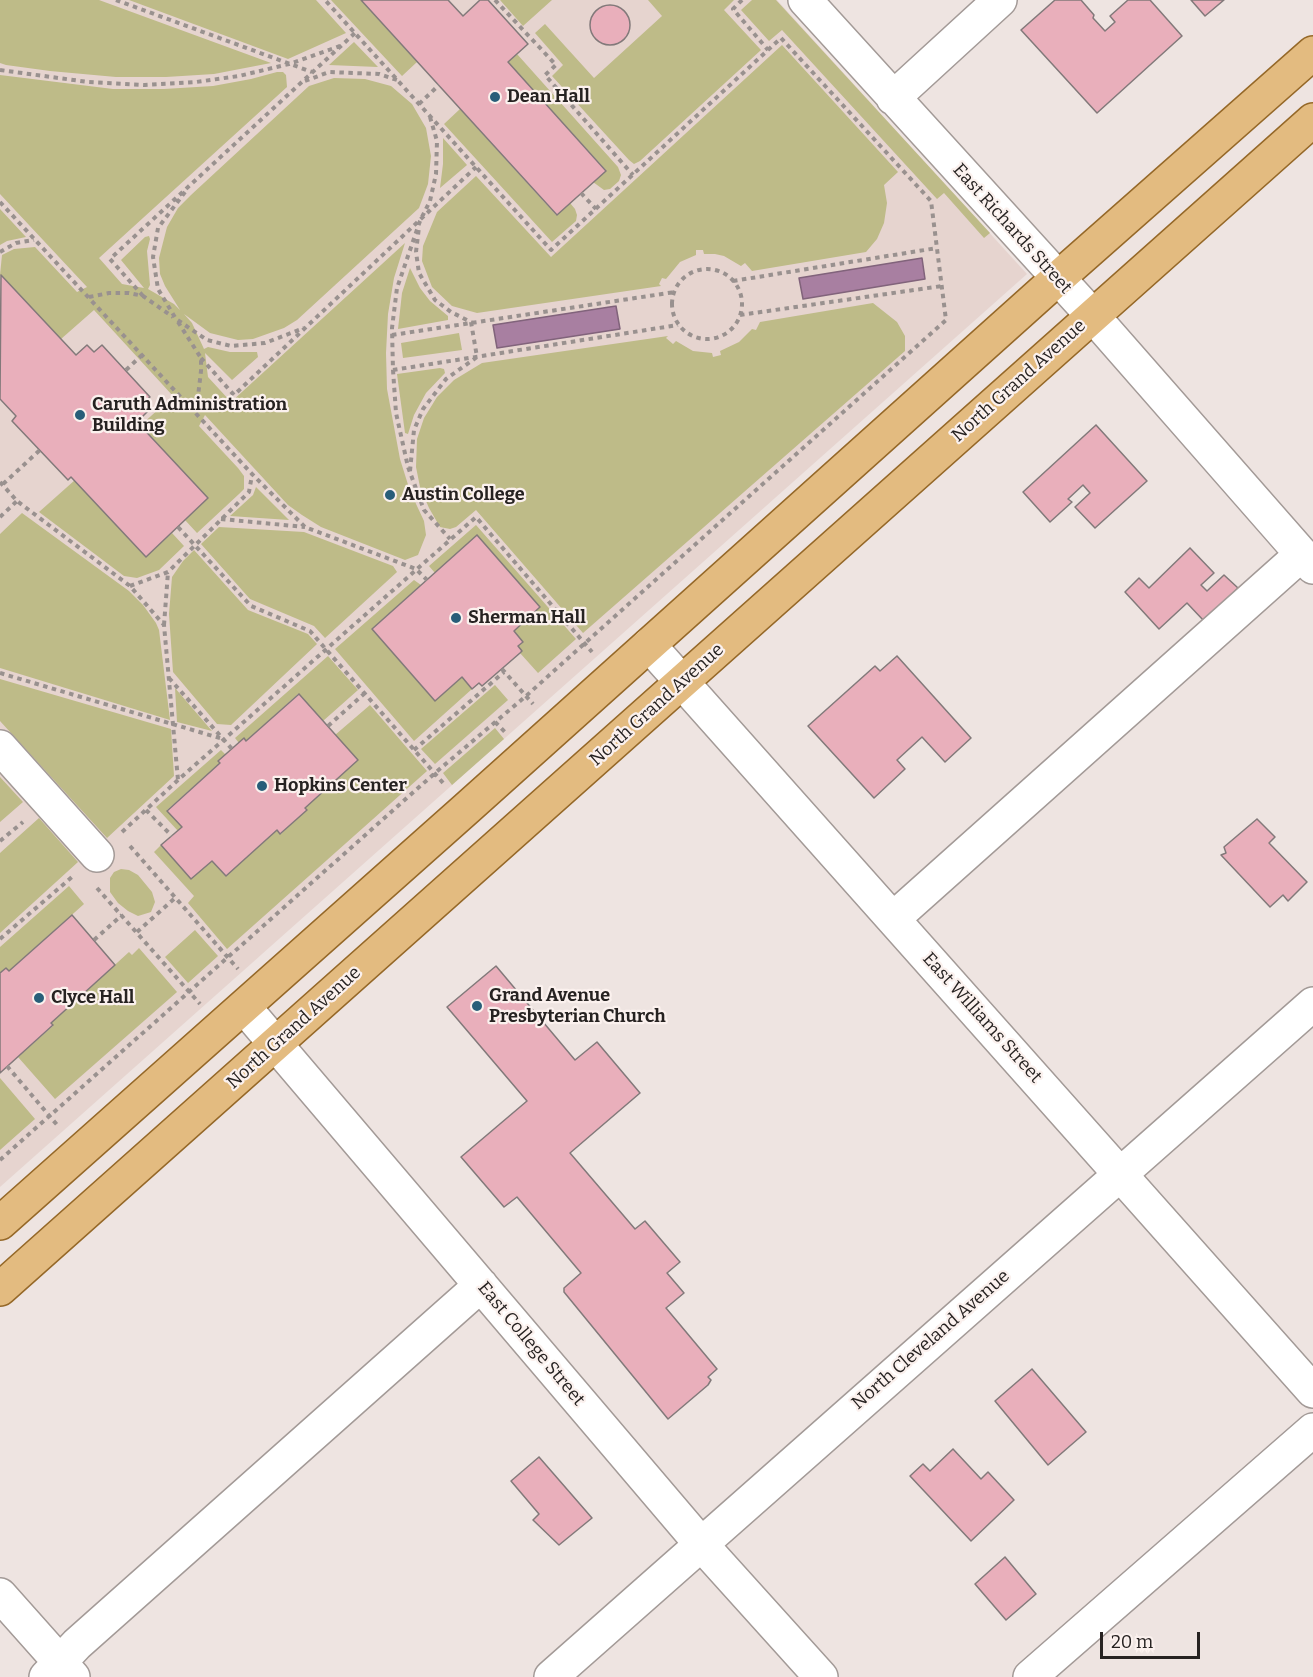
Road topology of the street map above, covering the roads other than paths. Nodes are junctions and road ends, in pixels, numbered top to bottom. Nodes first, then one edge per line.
1 (805, 0) edge
2 (1000, 0) edge
3 (1313, 53) edge
4 (893, 98) junction
5 (1313, 120) edge
6 (1057, 279) junction
7 (1092, 315) junction
8 (1307, 561) edge
9 (649, 645) junction
10 (683, 682) junction
11 (0, 747) edge
12 (99, 853) road end
13 (894, 918) junction
14 (1313, 1004) edge
15 (232, 1017) junction
16 (276, 1044) junction
17 (1120, 1173) junction
18 (0, 1223) edge
19 (481, 1285) junction
20 (0, 1289) edge
21 (1313, 1391) edge
22 (1313, 1430) edge
23 (701, 1544) junction
24 (0, 1595) edge
25 (60, 1672) edge
26 (551, 1677) edge
27 (821, 1677) edge
28 (1030, 1677) edge

1 - 4 street, East Richards Street
2 - 4 street
3 - 6 main road
4 - 6 street, East Richards Street
5 - 7 main road, North Grand Avenue
6 - 7 street, East Richards Street
6 - 9 main road
7 - 8 street, East Richards Street
7 - 10 main road, North Grand Avenue
8 - 13 street
9 - 10 street, East Williams Street
9 - 15 main road
10 - 13 street, East Williams Street
10 - 16 main road, North Grand Avenue
11 - 12 street
13 - 17 street, East Williams Street
14 - 17 street, North Cleveland Avenue
15 - 16 street, East College Street
15 - 18 main road
16 - 19 street, East College Street
16 - 20 main road, North Grand Avenue
17 - 21 street, East Williams Street
17 - 23 street, North Cleveland Avenue
19 - 23 street, East College Street
19 - 25 street
22 - 28 street
23 - 26 street, North Cleveland Avenue
23 - 27 street, East College Street
24 - 25 street

